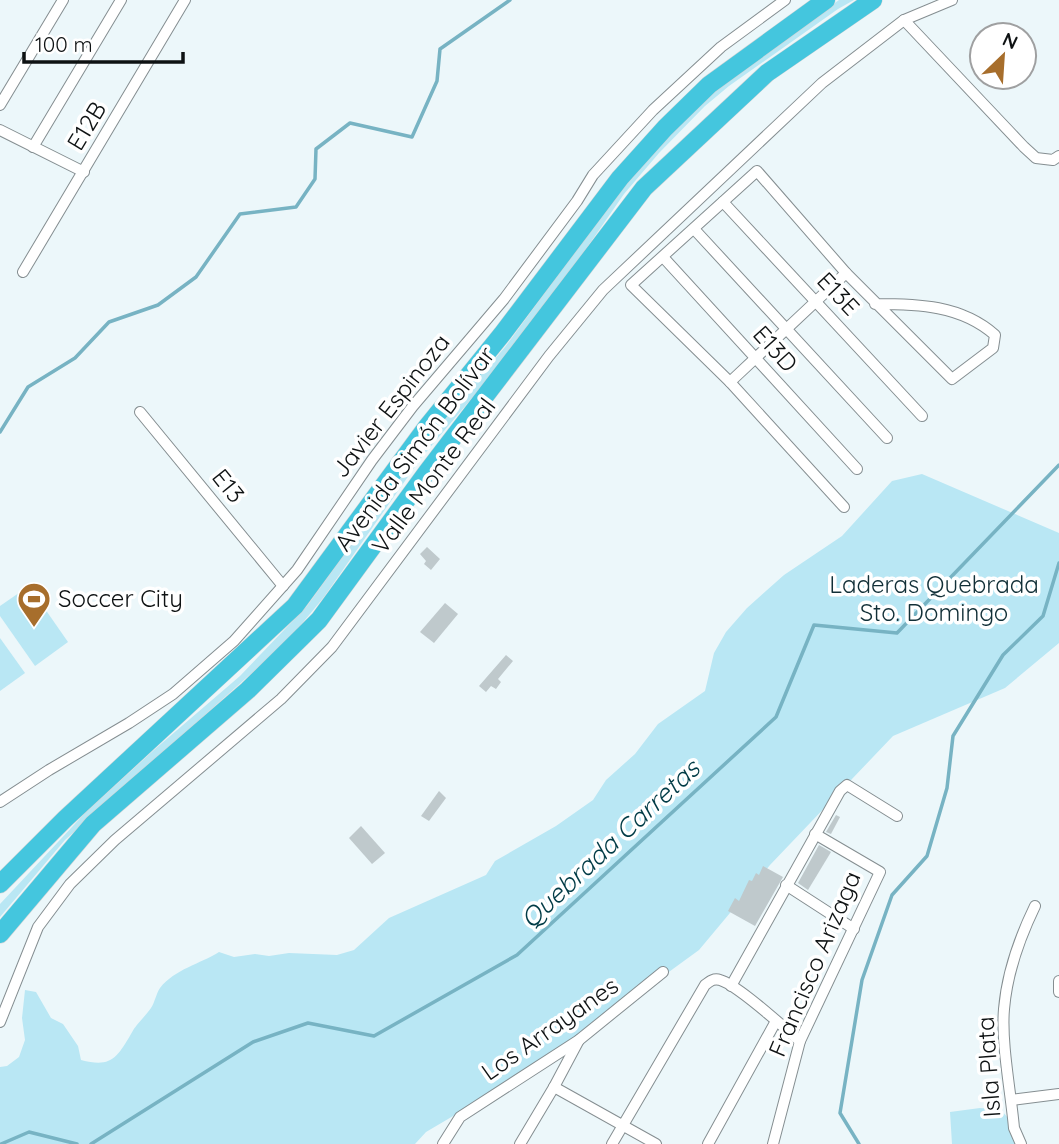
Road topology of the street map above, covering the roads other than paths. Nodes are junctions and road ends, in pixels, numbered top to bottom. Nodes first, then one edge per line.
1 (63, 0) edge
2 (121, 0) edge
3 (185, 0) edge
4 (785, 0) edge
5 (826, 0) edge
6 (873, 0) edge
7 (952, 0) edge
8 (904, 20) junction
9 (0, 105) edge
10 (0, 130) edge
11 (33, 148) junction
12 (1059, 156) edge
13 (84, 172) junction
14 (723, 202) junction
15 (692, 208) junction
16 (678, 221) junction
17 (694, 228) junction
18 (663, 257) junction
19 (23, 272) dead end
20 (846, 273) junction
21 (816, 302) junction
22 (875, 304) junction
23 (786, 329) junction
24 (755, 358) junction
25 (730, 382) junction
26 (140, 412) dead end
27 (922, 416) dead end
28 (887, 438) dead end
29 (857, 469) dead end
30 (844, 507) dead end
31 (283, 586) junction
32 (0, 802) edge
33 (897, 816) dead end
34 (815, 834) junction
35 (0, 884) edge
36 (786, 885) junction
37 (1035, 906) dead end
38 (855, 929) junction
39 (0, 934) edge
40 (663, 972) dead end
41 (732, 986) junction
42 (776, 1021) junction
43 (0, 1022) edge
44 (579, 1040) junction
45 (800, 1041) junction
46 (554, 1087) junction
47 (1059, 1094) edge
48 (1011, 1100) junction
49 (623, 1125) junction
50 (443, 1144) edge
51 (520, 1144) edge
52 (612, 1144) edge
53 (656, 1144) edge
54 (708, 1144) edge
55 (773, 1144) edge
56 (1021, 1144) edge

1 - 9 street
2 - 11 street
3 - 13 street, E12B
4 - 31 street, Javier Espinoza
5 - 35 highway, Avenida Simón Bolívar
6 - 39 highway, Avenida Simón Bolívar
7 - 8 street, Valle Monte Real
8 - 12 street
8 - 15 street, Valle Monte Real
10 - 11 street
11 - 13 street
13 - 19 street, E12B
14 - 17 street
14 - 20 street
14 - 21 street, E13E
15 - 16 street, Valle Monte Real
15 - 17 street
16 - 17 street
16 - 43 street, Valle Monte Real
17 - 18 street
17 - 23 street
18 - 24 street, E13D
18 - 25 street
20 - 21 street
20 - 22 street
21 - 23 street
21 - 27 street, E13E
22 - 22 street
23 - 24 street
23 - 28 street
24 - 25 street
24 - 29 street, E13D
25 - 30 street
26 - 31 street, E13
31 - 32 street, Javier Espinoza
33 - 34 street
34 - 36 street
34 - 38 street, Francisco Arizaga
36 - 38 street
36 - 41 street
37 - 48 street, Isla Plata
38 - 45 street, Francisco Arizaga
40 - 44 street, Los Arrayanes
41 - 42 street
41 - 49 street
42 - 45 street
42 - 54 street
44 - 46 street
44 - 50 street, Los Arrayanes
45 - 55 street, Francisco Arizaga
46 - 49 street
46 - 51 street
47 - 48 street
48 - 56 street, Isla Plata
49 - 52 street
49 - 53 street

